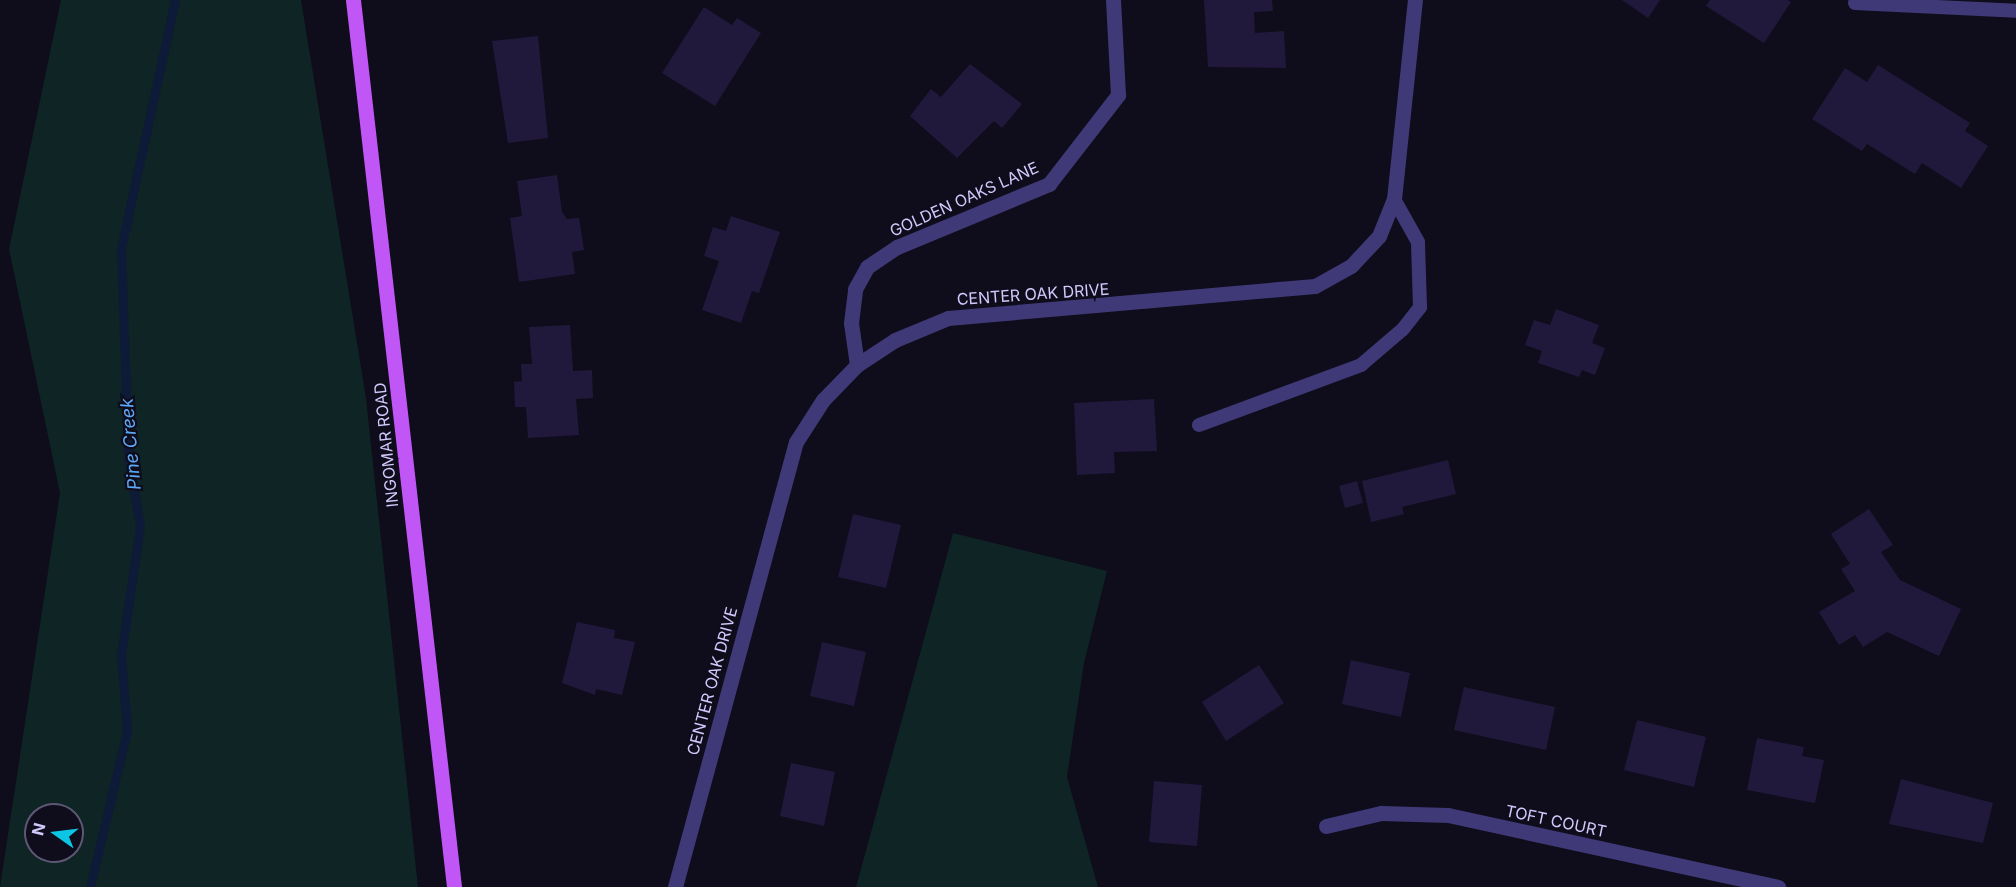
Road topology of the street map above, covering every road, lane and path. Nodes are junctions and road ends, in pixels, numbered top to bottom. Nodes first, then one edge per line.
1 (353, 0) edge
2 (1113, 0) edge
3 (1415, 0) edge
4 (1855, 3) dead end
5 (2016, 11) edge
6 (1394, 199) junction
7 (857, 365) junction
8 (1200, 425) dead end
9 (1326, 826) dead end
10 (454, 887) edge
11 (675, 887) edge
12 (1778, 887) edge

1 - 10 main road, INGOMAR ROAD
2 - 7 street, GOLDEN OAKS LANE
3 - 6 street, CENTER OAK DRIVE
4 - 5 lane
6 - 7 street, CENTER OAK DRIVE
6 - 8 lane
7 - 11 street, CENTER OAK DRIVE
9 - 12 street, TOFT COURT

